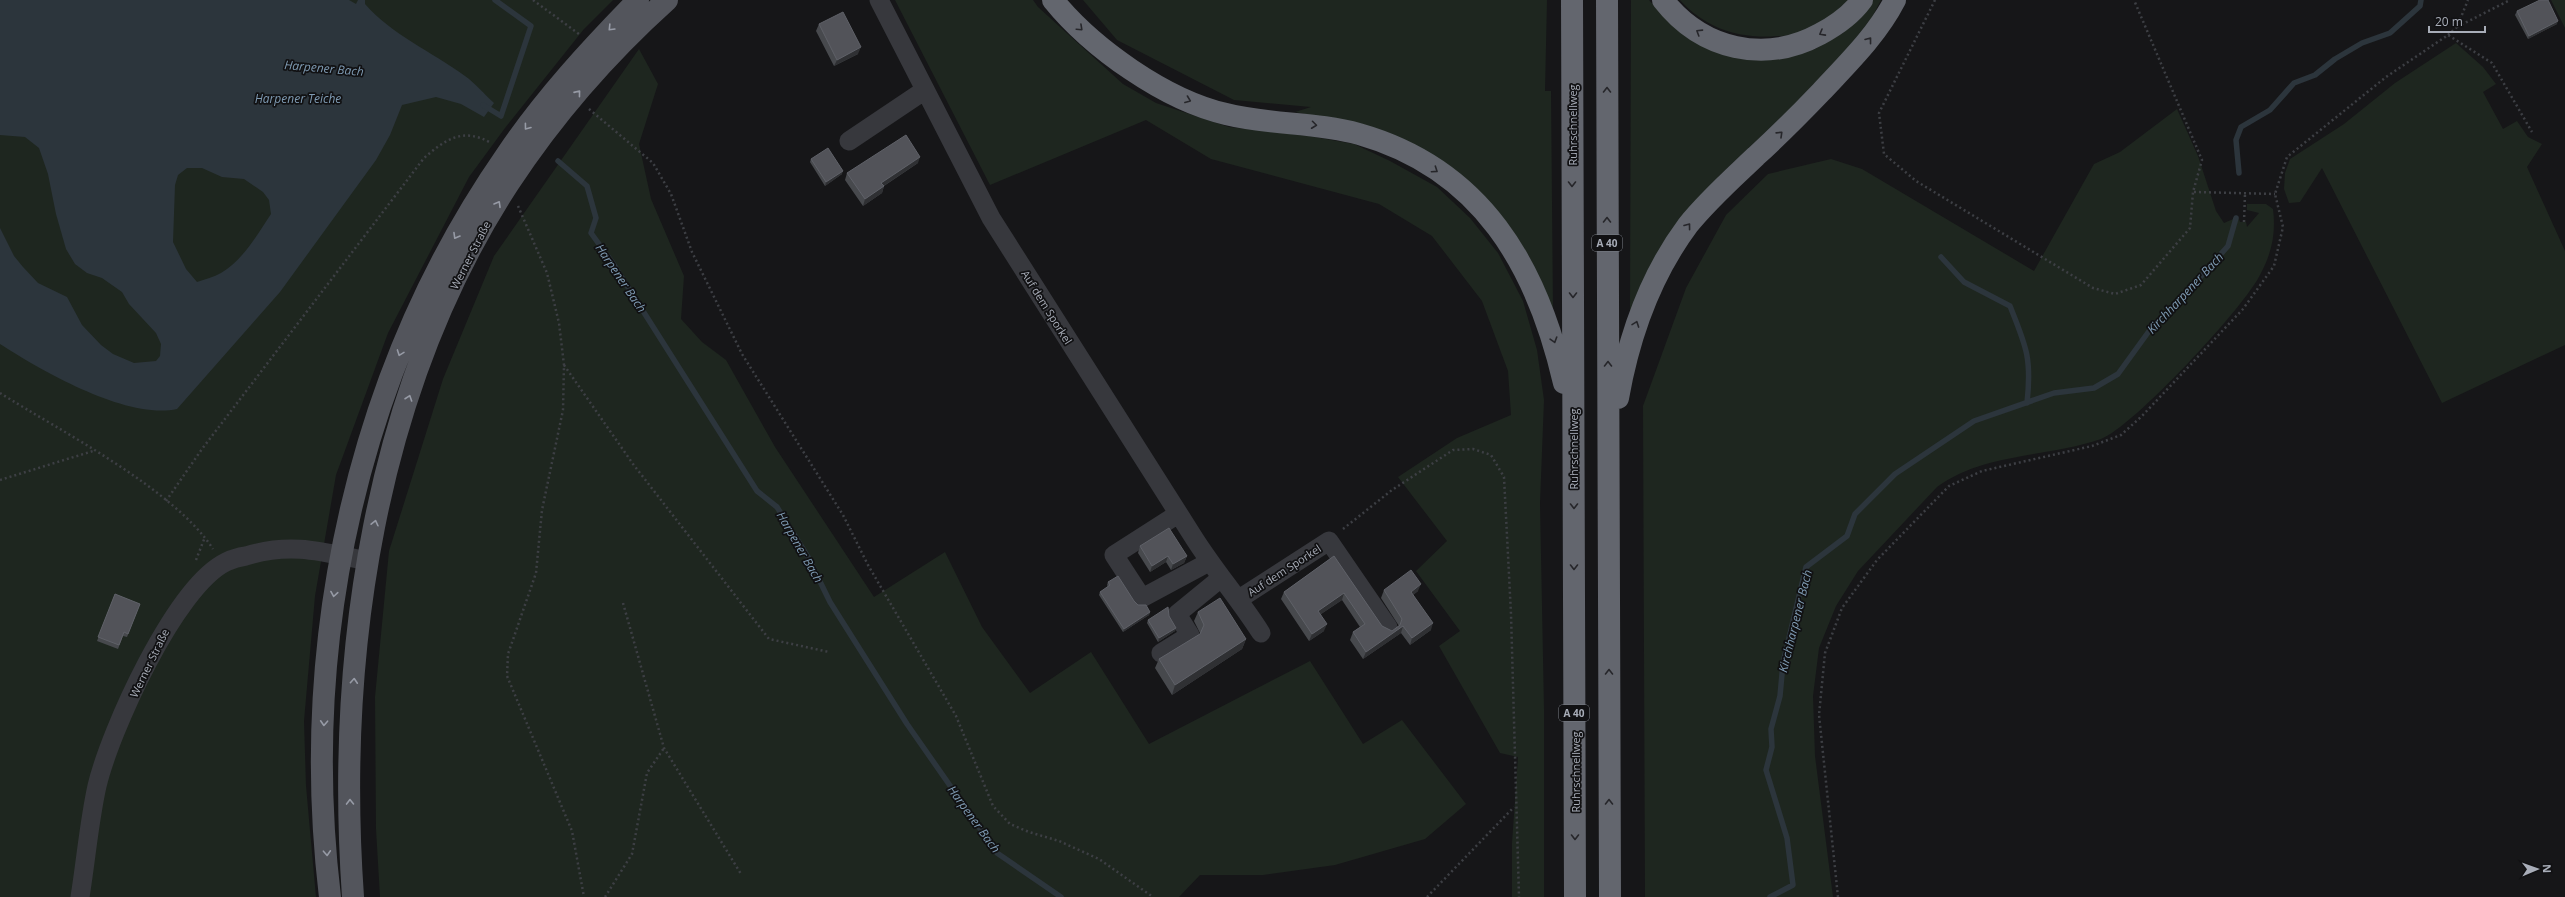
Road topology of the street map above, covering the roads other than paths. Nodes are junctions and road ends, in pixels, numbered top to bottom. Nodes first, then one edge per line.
1 (638, 0) edge
2 (667, 0) edge
3 (879, 0) edge
4 (1053, 0) edge
5 (1572, 0) edge
6 (1606, 0) edge
7 (1663, 0) edge
8 (1862, 0) edge
9 (1895, 0) edge
10 (924, 90) junction
11 (849, 140) dead end
12 (1574, 484) junction
13 (1608, 486) junction
14 (1178, 514) junction
15 (340, 555) junction
16 (367, 561) junction
17 (1209, 562) junction
18 (1221, 578) junction
19 (1239, 599) junction
20 (1388, 627) edge
21 (1261, 633) dead end
22 (1161, 653) dead end
23 (80, 897) edge
24 (330, 897) edge
25 (353, 897) edge
26 (1575, 897) edge
27 (1610, 897) edge

1 -> 15 main road, Werner Straße
16 -> 2 main road, Werner Straße
3 - 10 street, Auf dem Sporkel
4 -> 12 highway
5 -> 12 highway, Ruhrschnellweg / A 40
13 -> 6 highway, A 40
8 -> 7 highway
13 -> 9 highway
10 - 11 street
10 - 14 street, Auf dem Sporkel
12 -> 26 highway, Ruhrschnellweg / A 40
27 -> 13 highway, A 40
14 - 17 street, Auf dem Sporkel
14 - 17 street
15 - 16 street, Werner Straße
15 - 23 street, Werner Straße
15 -> 24 main road, Werner Straße
25 -> 16 main road, Werner Straße
17 - 18 street, Auf dem Sporkel
18 - 19 street, Auf dem Sporkel
18 - 22 street
19 - 20 street, Auf dem Sporkel
19 - 21 street, Auf dem Sporkel

